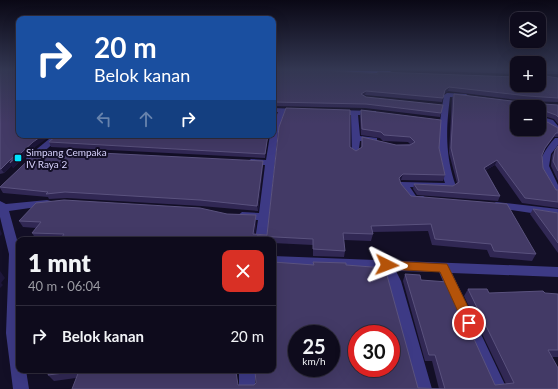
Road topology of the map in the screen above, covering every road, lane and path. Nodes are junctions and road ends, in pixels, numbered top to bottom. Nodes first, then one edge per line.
1 (473, 97) edge
2 (276, 110) edge
3 (282, 111) junction
4 (310, 111) edge
5 (331, 112) edge
6 (354, 112) junction
7 (383, 114) edge
8 (546, 121) edge
9 (276, 127) edge
10 (558, 130) edge
11 (55, 138) edge
12 (274, 138) edge
13 (356, 138) junction
14 (558, 140) edge
15 (383, 145) edge
16 (39, 150) junction
17 (55, 151) edge
18 (354, 153) edge
19 (243, 161) edge
20 (271, 163) junction
21 (22, 167) edge
22 (558, 192) edge
23 (435, 200) edge
24 (60, 202) edge
25 (483, 204) edge
26 (2, 206) edge
27 (558, 213) edge
28 (235, 215) edge
29 (264, 217) junction
30 (261, 237) edge
31 (16, 251) edge
32 (276, 261) edge
33 (387, 265) junction
34 (443, 267) junction
35 (558, 272) edge
36 (16, 274) edge
37 (16, 354) edge
38 (19, 373) edge
39 (247, 373) edge
40 (21, 389) edge
41 (247, 389) edge
42 (424, 389) edge
43 (499, 389) edge

1 - 23 street
2 - 3 street
3 - 4 street
3 - 9 street
5 - 6 street
6 - 7 street
6 - 13 street
8 - 10 street
11 - 16 street
12 - 20 street
13 - 15 street
13 - 18 street
14 - 22 street
16 - 17 street
16 - 21 street
19 - 20 street
20 - 29 street
24 - 26 street
25 - 27 street
26 - 31 street
28 - 29 street
29 - 30 street
32 - 33 street
33 - 34 street
33 - 42 street
34 - 35 street
34 - 43 street
36 - 37 street
38 - 40 street
39 - 41 street

